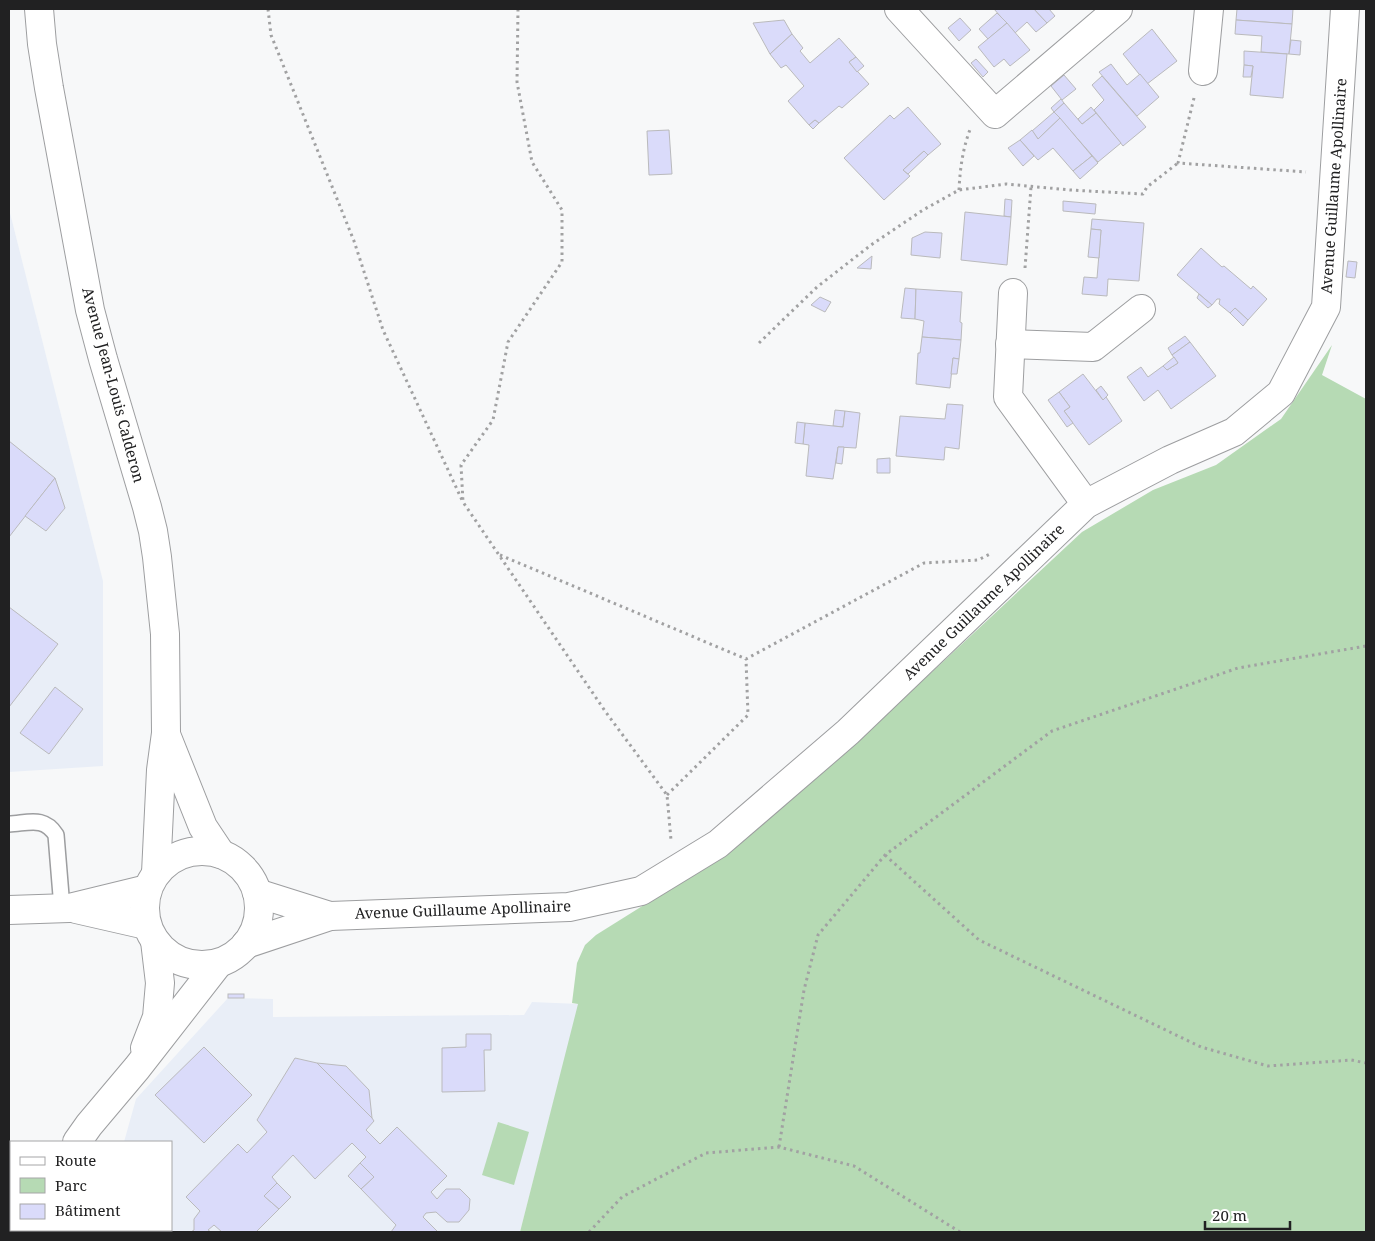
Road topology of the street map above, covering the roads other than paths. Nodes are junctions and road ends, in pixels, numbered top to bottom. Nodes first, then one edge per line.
1 (39, 9) edge
2 (899, 9) edge
3 (1118, 9) edge
4 (1209, 9) edge
5 (1345, 9) edge
6 (1203, 72) road end
7 (1013, 293) road end
8 (1141, 309) dead end
9 (1010, 344) junction
10 (1086, 504) junction
11 (166, 733) junction
12 (9, 824) edge
13 (221, 854) junction
14 (152, 881) junction
15 (257, 893) junction
16 (66, 908) junction
17 (9, 910) edge
18 (330, 916) junction
19 (150, 933) junction
20 (246, 944) junction
21 (218, 964) junction
22 (137, 1068) junction
23 (78, 1141) edge

1 - 11 street, Avenue Jean-Louis Calderon
2 - 3 street
4 - 6 street
5 - 10 street, Avenue Guillaume Apollinaire
7 - 9 street
8 - 9 street
9 - 10 street
10 - 18 street, Avenue Guillaume Apollinaire
11 - 13 street, Avenue Jean-Louis Calderon
11 - 14 street, Avenue Jean-Louis Calderon
12 - 16 lane
13 - 14 street, Avenue Jean-Louis Calderon
13 - 15 street, Avenue Jean-Louis Calderon
14 - 16 street
14 - 19 street, Avenue Jean-Louis Calderon
15 - 18 street, Avenue Guillaume Apollinaire
15 - 20 street, Avenue Jean-Louis Calderon
16 - 17 street
16 - 19 street
18 - 20 street, Avenue Guillaume Apollinaire
19 - 21 street
19 - 22 street, Avenue Jean-Louis Calderon
20 - 21 street, Avenue Jean-Louis Calderon
21 - 22 street, Avenue Jean-Louis Calderon
22 - 23 street, Avenue Jean-Louis Calderon

